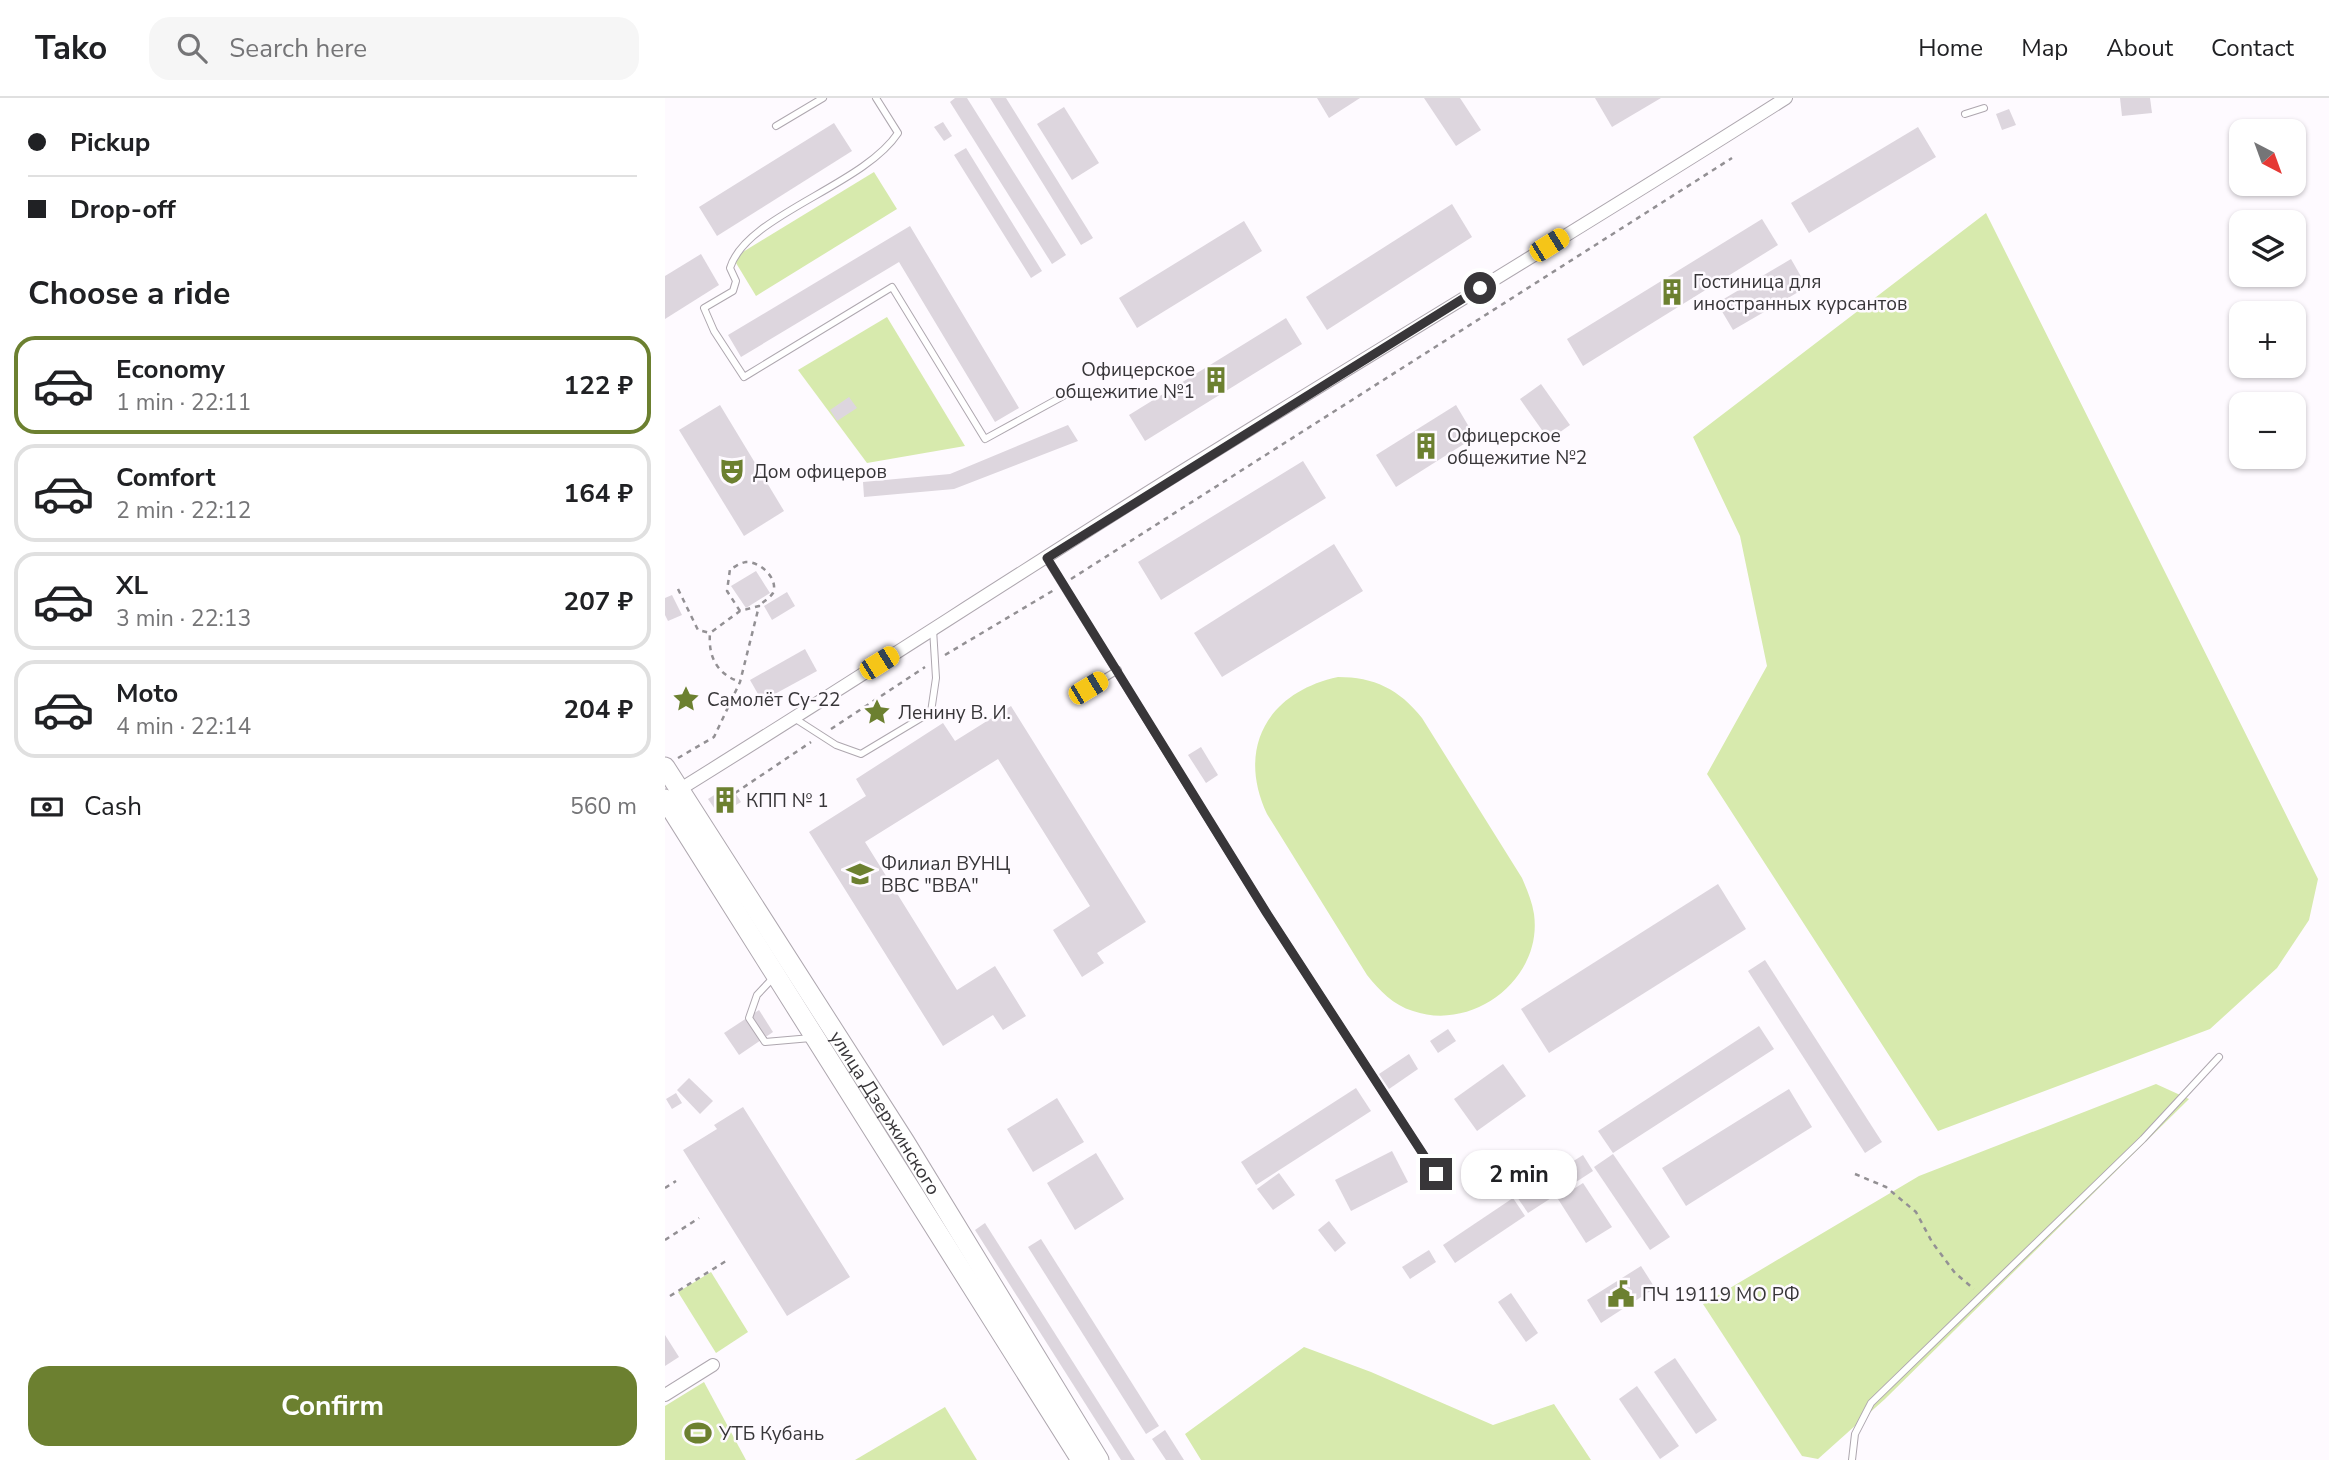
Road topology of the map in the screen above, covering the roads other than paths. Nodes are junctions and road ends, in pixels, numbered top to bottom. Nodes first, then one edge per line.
1 (823, 98) edge
2 (876, 98) edge
3 (1786, 98) edge
4 (1984, 108) dead end
5 (1965, 114) dead end
6 (776, 126) dead end
7 (1065, 395) dead end
8 (1047, 558) junction
9 (933, 628) junction
10 (1118, 670) junction
11 (1088, 688) dead end
12 (793, 717) junction
13 (670, 764) edge
14 (670, 796) edge
15 (776, 975) junction
16 (815, 1037) junction
17 (2219, 1057) dead end
18 (905, 1142) junction
19 (888, 1153) junction
20 (1436, 1174) dead end
21 (713, 1365) dead end
22 (665, 1395) edge
23 (1081, 1460) edge
24 (1099, 1460) edge
25 (1852, 1460) edge

1 - 6 lane
2 - 7 lane
3 - 8 street
4 - 5 lane
8 - 9 street
8 - 10 lane
9 - 12 street
9 - 12 lane
10 - 11 lane
10 - 20 lane
12 - 14 street
13 - 14 main road, улица Дзержинского
14 - 15 main road, улица Дзержинского
14 - 18 main road, улица Дзержинского
15 - 16 main road, улица Дзержинского
15 - 16 lane
16 - 19 main road, улица Дзержинского
17 - 25 lane
18 - 19 lane
18 - 24 main road, улица Дзержинского
19 - 23 main road, улица Дзержинского
21 - 22 street

